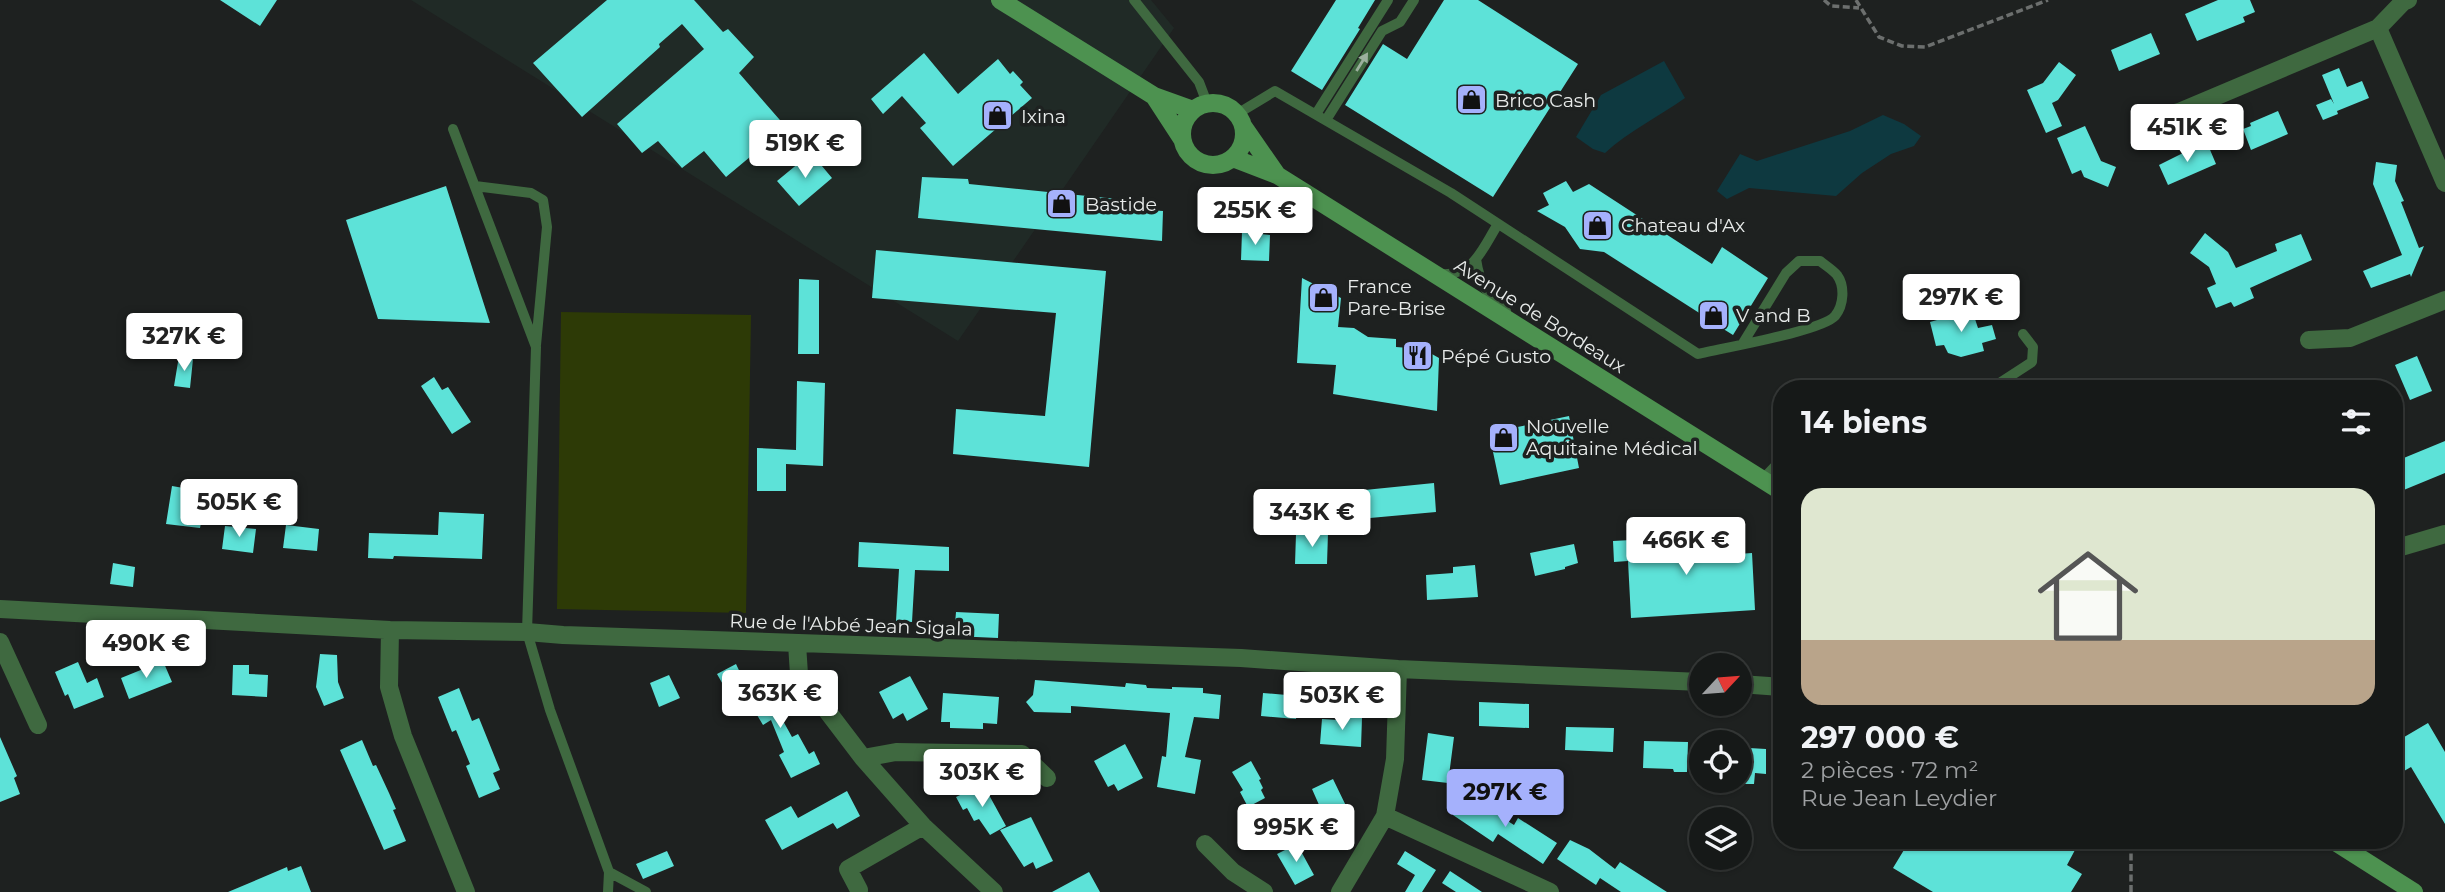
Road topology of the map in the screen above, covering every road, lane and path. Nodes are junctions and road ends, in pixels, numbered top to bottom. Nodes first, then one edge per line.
1 (1000, 0) edge
2 (1134, 0) edge
3 (1388, 0) edge
4 (1414, 0) edge
5 (1825, 0) edge
6 (1856, 0) edge
7 (2048, 0) edge
8 (2408, 0) edge
9 (1859, 8) junction
10 (2378, 28) junction
11 (1154, 96) junction
12 (1200, 106) junction
13 (1321, 117) junction
14 (1240, 120) junction
15 (2143, 122) dead end
16 (453, 129) dead end
17 (1182, 139) junction
18 (1233, 159) junction
19 (1277, 175) junction
20 (2445, 183) edge
21 (475, 186) junction
22 (1498, 224) junction
23 (1476, 259) junction
24 (1433, 273) junction
25 (2445, 300) edge
26 (2023, 334) dead end
27 (1534, 337) junction
28 (2309, 340) dead end
29 (1743, 343) junction
30 (536, 347) junction
31 (2004, 380) edge
32 (1773, 468) edge
33 (1762, 480) junction
34 (1773, 487) edge
35 (2445, 534) edge
36 (2403, 546) edge
37 (0, 609) edge
38 (390, 630) junction
39 (527, 632) junction
40 (0, 642) edge
41 (797, 644) junction
42 (1398, 670) junction
43 (1689, 682) edge
44 (1752, 685) edge
45 (1773, 686) edge
46 (37, 725) dead end
47 (863, 758) junction
48 (1047, 778) dead end
49 (1385, 816) junction
50 (923, 826) junction
51 (1205, 844) dead end
52 (2131, 849) edge
53 (2346, 849) edge
54 (609, 872) junction
55 (859, 890) dead end
56 (466, 892) edge
57 (608, 892) edge
58 (646, 892) edge
59 (994, 892) edge
60 (1264, 892) edge
61 (1340, 892) edge
62 (1550, 892) edge
63 (2131, 892) edge
64 (2414, 892) edge

1 - 11 main road, Avenue de Bordeaux
2 - 12 lane
3 - 13 lane
13 -> 4 lane
5 - 9 path
6 - 9 path
7 - 9 path
8 - 10 street
10 - 15 street
10 - 20 street
11 - 12 main road, Avenue de Bordeaux
11 - 17 main road, Avenue de Bordeaux
12 - 14 main road, Avenue de Bordeaux
12 - 17 main road
13 - 14 lane
13 - 22 lane
14 - 18 main road
14 - 19 main road, Avenue de Bordeaux
16 - 21 lane
17 - 18 main road, Avenue de Bordeaux
18 - 19 main road, Avenue de Bordeaux
19 - 24 main road, Avenue de Bordeaux
21 - 30 lane
21 - 30 lane
22 - 23 lane
22 - 29 lane
23 - 24 lane
23 - 27 lane
24 - 27 main road, Avenue de Bordeaux
25 - 28 street
26 - 31 lane
27 - 33 main road, Avenue de Bordeaux
29 - 29 lane
30 - 39 lane
32 - 33 lane
33 - 34 main road, Avenue de Bordeaux
35 - 36 street
37 - 38 street, Rue de l'Abbé Jean Sigala
38 - 39 street, Rue de l'Abbé Jean Sigala
38 - 56 street
39 - 41 street, Rue de l'Abbé Jean Sigala
39 - 54 lane
40 - 46 street
41 - 42 street, Rue de l'Abbé Jean Sigala
41 - 47 street
42 - 43 street, Rue de l'Abbé Jean Sigala
42 - 49 street
44 - 45 street
47 - 48 street
47 - 50 street
49 - 61 street
49 - 62 street
50 - 55 street
50 - 59 street
51 - 60 street
52 - 63 path
53 - 64 main road
54 - 57 lane
54 - 58 lane

